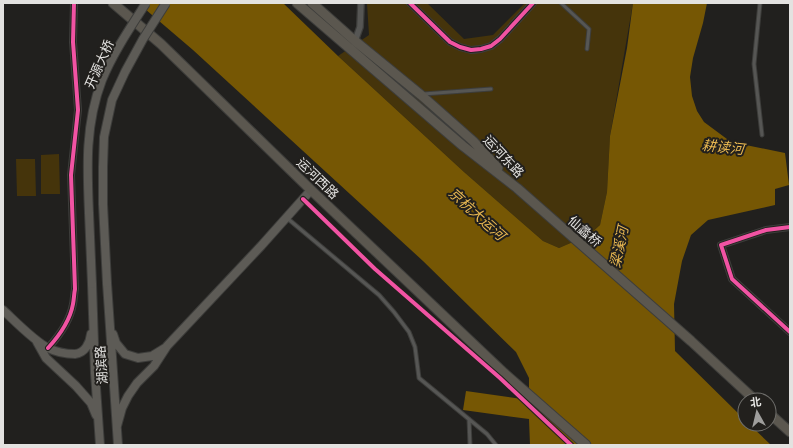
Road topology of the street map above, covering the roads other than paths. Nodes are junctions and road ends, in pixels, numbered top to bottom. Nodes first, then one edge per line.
1 (74, 3) edge
2 (113, 3) edge
3 (146, 3) edge
4 (166, 3) edge
5 (297, 3) edge
6 (312, 3) edge
7 (361, 3) edge
8 (410, 3) edge
9 (533, 3) edge
10 (561, 3) edge
11 (760, 3) edge
12 (355, 41) junction
13 (587, 49) dead end
14 (491, 89) dead end
15 (421, 94) junction
16 (762, 135) dead end
17 (517, 188) junction
18 (311, 190) junction
19 (286, 218) junction
20 (790, 227) edge
21 (92, 284) joint
22 (3, 310) edge
23 (93, 311) junction
24 (110, 320) junction
25 (790, 332) edge
26 (36, 340) junction
27 (167, 346) junction
28 (48, 348) junction
29 (746, 392) edge
30 (469, 419) junction
31 (777, 420) edge
32 (98, 421) junction
33 (117, 426) junction
34 (790, 432) edge
35 (100, 445) edge
36 (118, 445) edge
37 (470, 445) edge
38 (496, 445) edge
39 (586, 445) edge

1 - 28 street
2 - 18 main road, 运河西路
3 - 21 main road, 开源大桥, bridge
4 - 24 main road, 湖滨路, bridge
5 - 17 main road, 运河东路
6 - 12 main road, 运河东路
7 - 12 street
8 - 9 street
10 - 13 lane
11 - 16 lane
12 - 15 main road, 运河东路
14 - 15 lane
15 - 17 main road, 运河东路
17 - 29 main road, 仙蠡桥
18 - 19 main road
18 - 39 main road, 运河西路
19 - 27 main road
19 - 30 lane
20 - 25 street
21 - 23 main road, 湖滨路
22 - 26 main road
23 - 28 main road
23 - 32 main road, 湖滨路
24 - 27 main road
24 - 33 main road, 湖滨路
26 - 28 main road
26 - 32 main road
27 - 33 main road
30 - 37 lane
30 - 38 lane
31 - 34 main road
32 - 35 main road, 湖滨路
33 - 36 main road, 湖滨路

